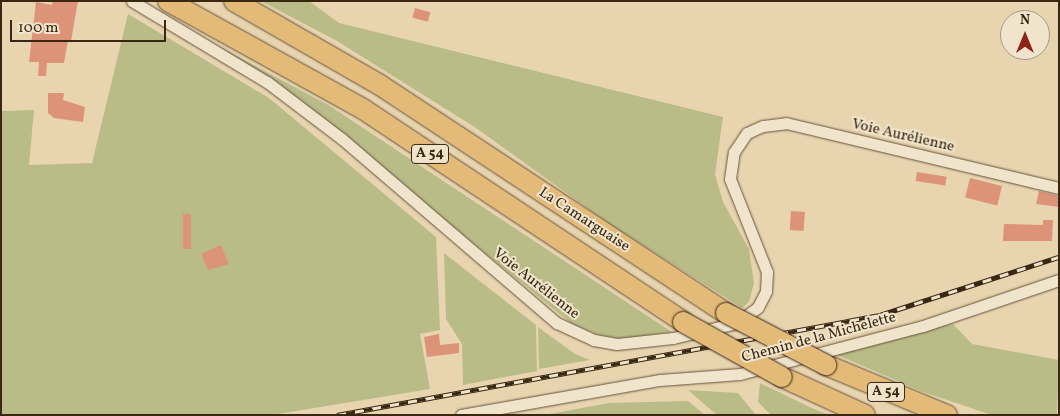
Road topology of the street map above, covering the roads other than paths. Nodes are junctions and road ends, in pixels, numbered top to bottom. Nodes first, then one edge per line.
1 (132, 1) edge
2 (168, 1) edge
3 (234, 1) edge
4 (1059, 188) edge
5 (1059, 280) edge
6 (461, 415) edge
7 (865, 415) edge
8 (947, 415) edge

1 - 4 street, Voie Aurélienne
2 - 7 highway, La Camarguaise / A 54, bridge
3 - 8 highway, La Camarguaise / A 54, bridge
5 - 6 street, Chemin de la Michelette

